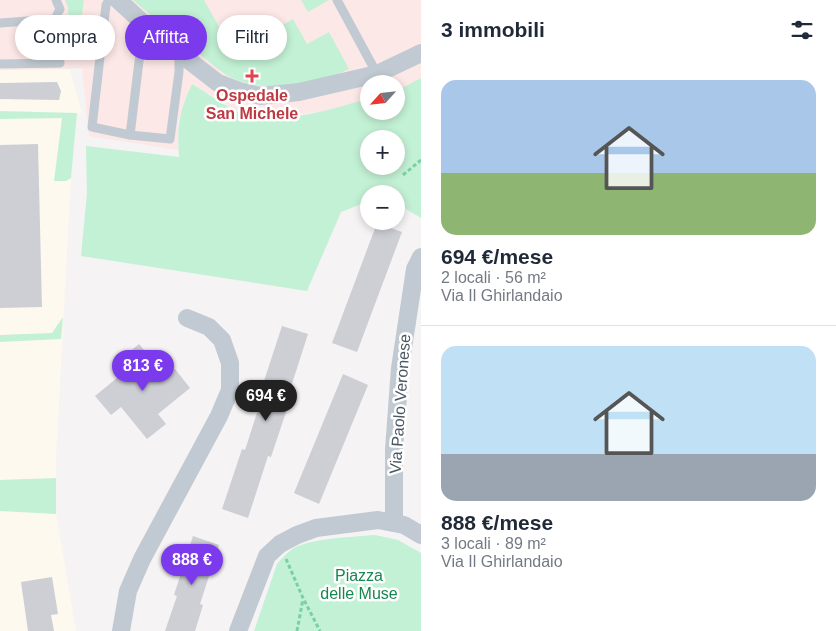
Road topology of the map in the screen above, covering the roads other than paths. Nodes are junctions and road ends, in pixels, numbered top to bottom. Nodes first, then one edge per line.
1 (56, 0) edge
2 (110, 0) edge
3 (118, 0) edge
4 (337, 0) edge
5 (57, 15) edge
6 (134, 15) edge
7 (15, 22) edge
8 (0, 23) edge
9 (421, 53) edge
10 (60, 60) edge
11 (139, 60) edge
12 (178, 60) edge
13 (189, 60) edge
14 (0, 64) edge
15 (377, 74) junction
16 (130, 135) junction
17 (421, 257) edge
18 (187, 318) dead end
19 (394, 523) junction
20 (421, 535) edge
21 (121, 631) edge
22 (238, 631) edge

1 - 5 lane
2 - 16 lane
3 - 6 street
4 - 15 lane
7 - 8 lane
9 - 15 street
10 - 14 lane
11 - 16 lane
12 - 16 lane
13 - 15 street
17 - 19 street, Via Paolo Veronese
18 - 21 street
19 - 20 street
19 - 22 street

